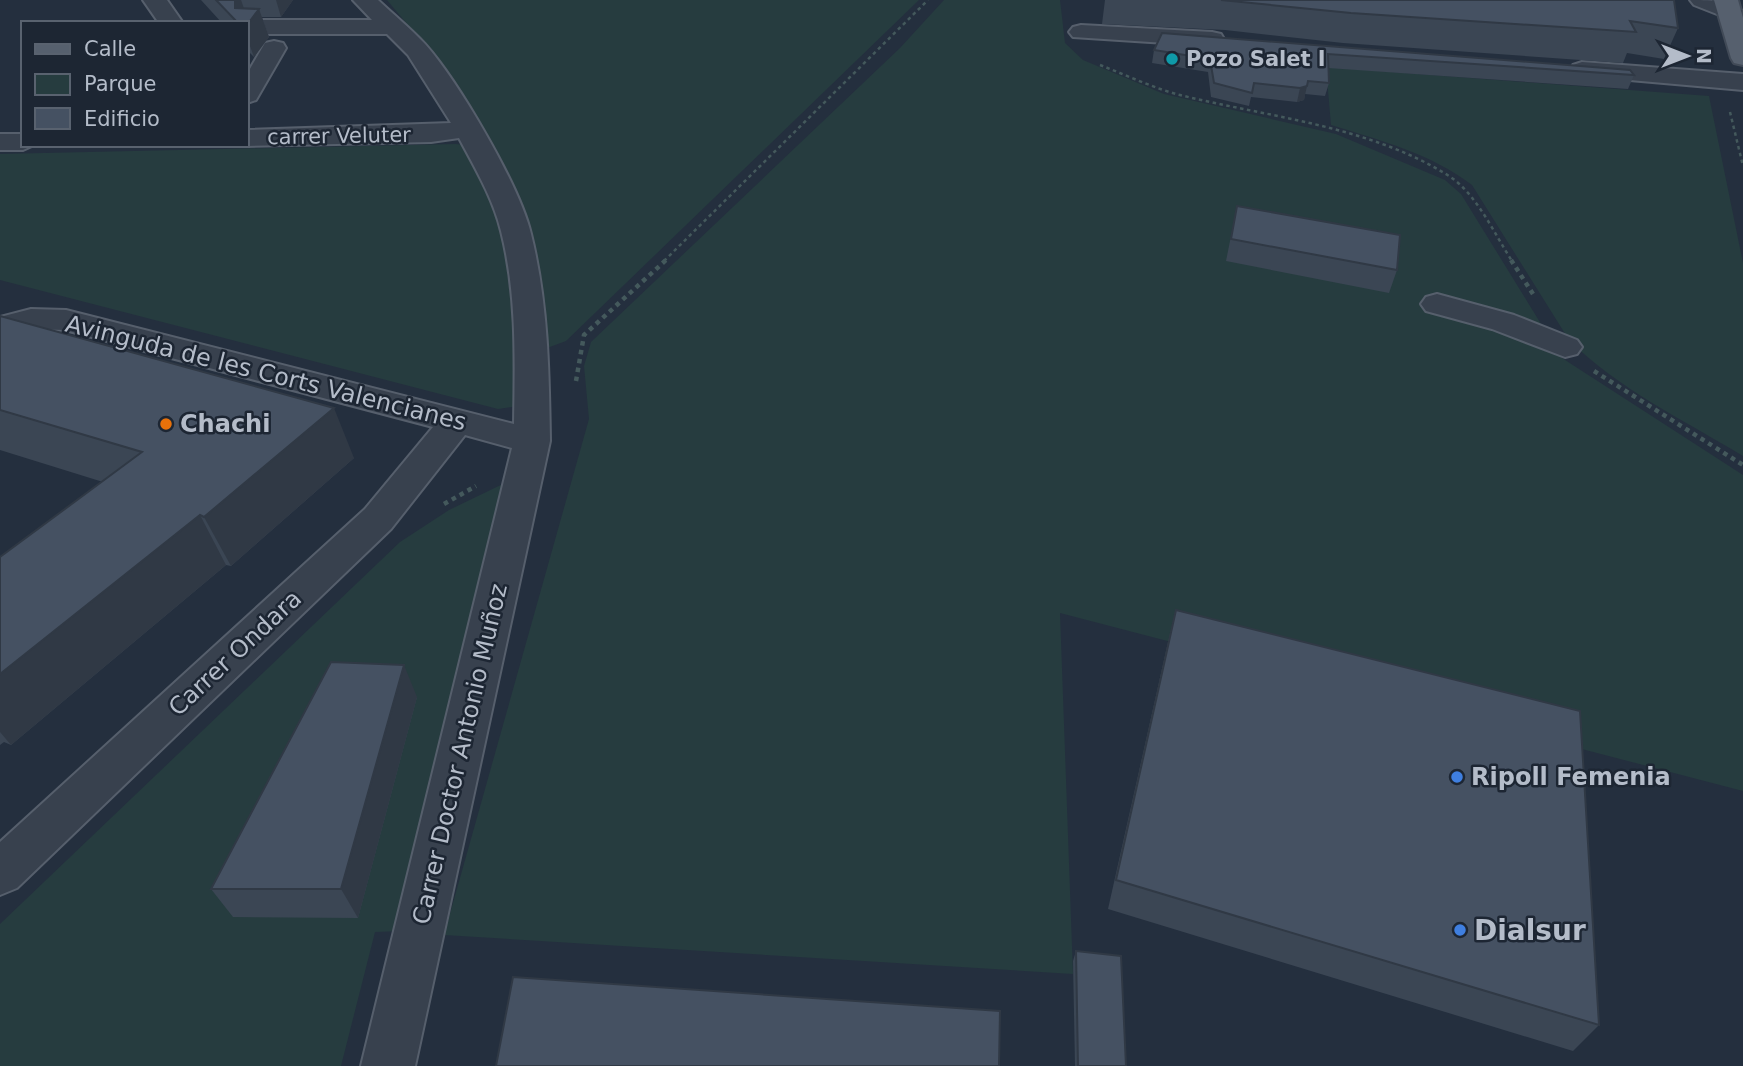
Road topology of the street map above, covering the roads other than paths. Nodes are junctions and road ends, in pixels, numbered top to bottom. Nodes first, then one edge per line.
1 (155, 0) edge
2 (365, 0) edge
3 (1702, 0) edge
4 (1728, 6) edge
5 (170, 21) edge
6 (248, 27) edge
7 (394, 27) junction
8 (1081, 32) dead end
9 (1238, 41) edge
10 (274, 48) dead end
11 (1743, 58) edge
12 (1556, 68) edge
13 (1743, 82) edge
14 (248, 93) edge
15 (21, 118) edge
16 (0, 119) edge
17 (468, 129) junction
18 (248, 138) edge
19 (0, 142) edge
20 (21, 142) edge
21 (1437, 304) dead end
22 (0, 327) edge
23 (1565, 347) road end
24 (457, 421) junction
25 (529, 454) junction
26 (0, 873) edge
27 (388, 1066) edge

1 - 5 street
2 - 7 street, Carrer Doctor Antonio Muñoz
3 - 4 street
4 - 11 main road
6 - 7 street
7 - 17 street, Carrer Doctor Antonio Muñoz
8 - 9 street
10 - 14 street
12 - 13 street
15 - 16 street
17 - 18 street, carrer Veluter
17 - 25 street, Carrer Doctor Antonio Muñoz
19 - 20 street
21 - 23 street
22 - 24 street, Avinguda de les Corts Valencianes
24 - 25 street, Avinguda de les Corts Valencianes
24 - 26 street, Carrer Ondara
25 - 27 street, Carrer Doctor Antonio Muñoz

